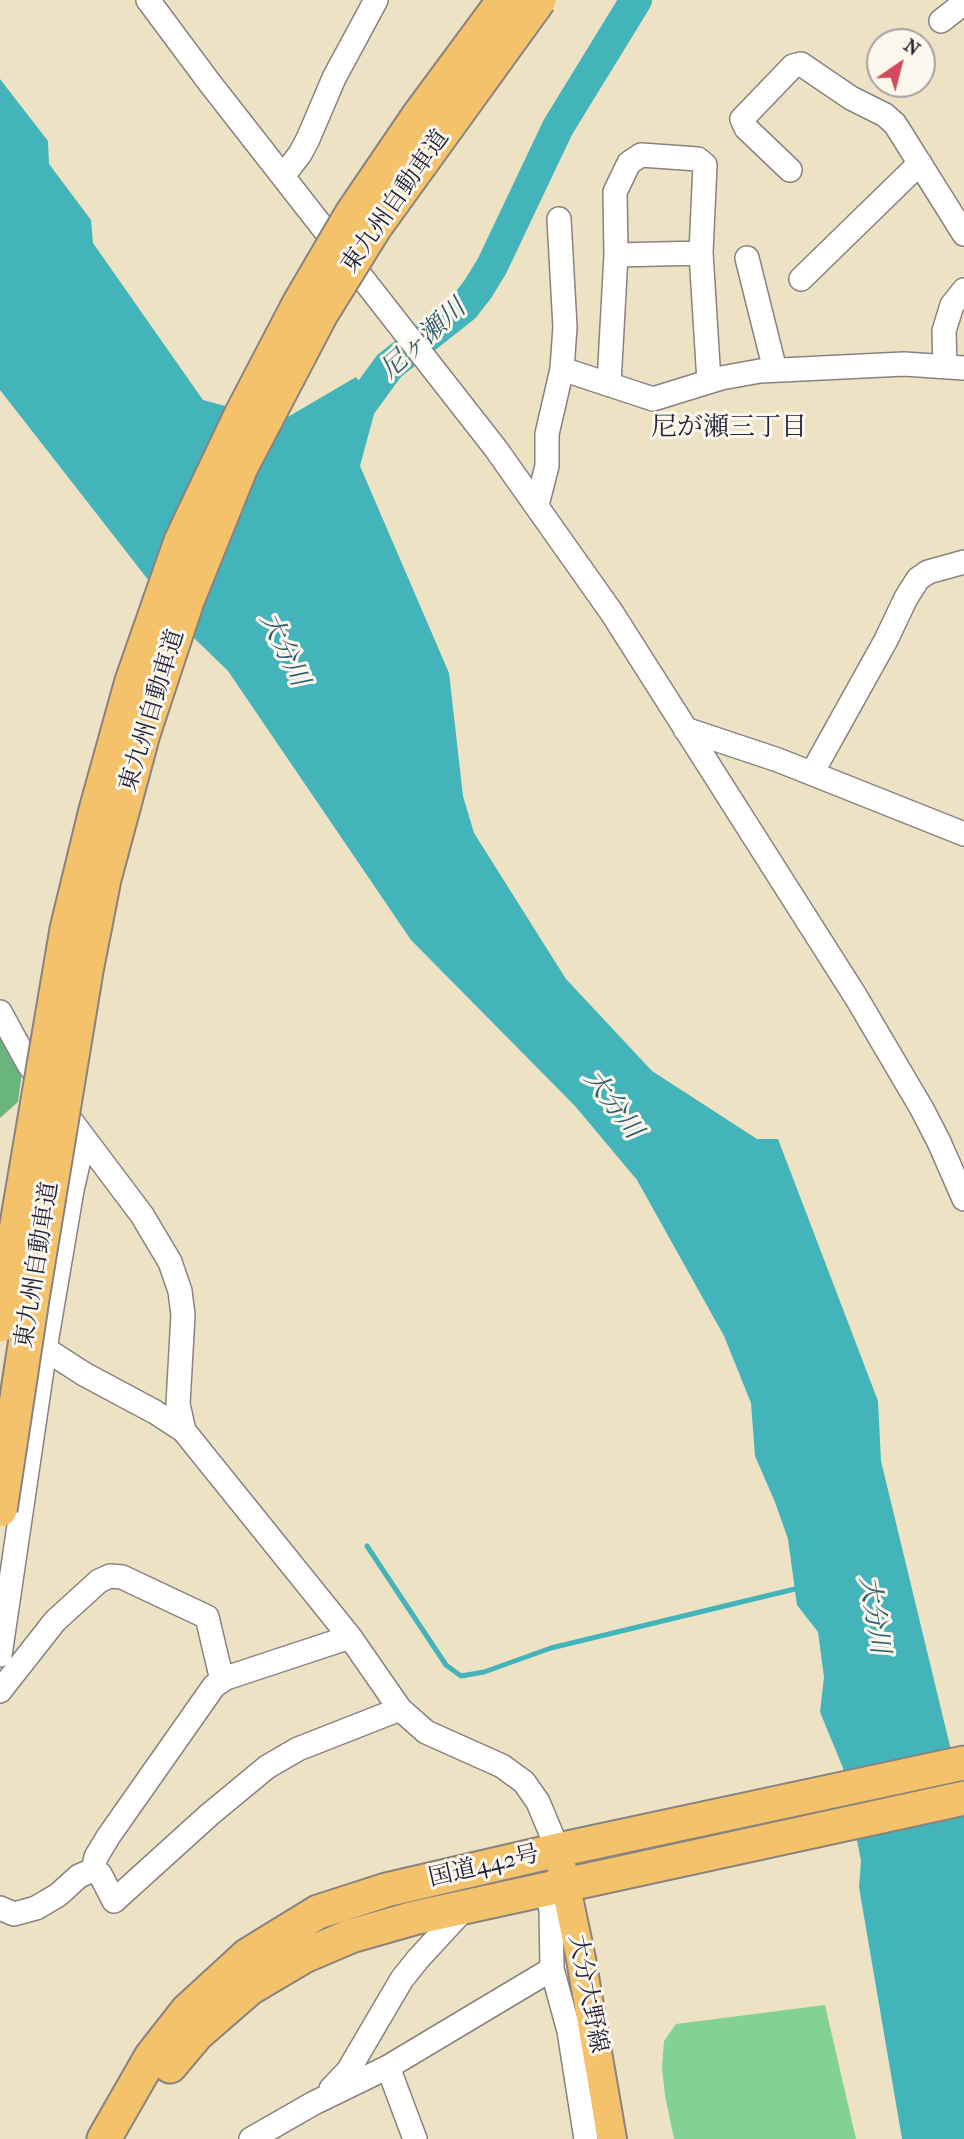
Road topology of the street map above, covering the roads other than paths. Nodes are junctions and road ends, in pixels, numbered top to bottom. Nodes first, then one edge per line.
1 (148, 0) edge
2 (376, 0) edge
3 (504, 0) edge
4 (539, 0) edge
5 (964, 3) edge
6 (941, 21) dead end
7 (920, 163) junction
8 (790, 170) dead end
9 (283, 176) junction
10 (559, 219) dead end
11 (964, 234) edge
12 (701, 253) junction
13 (616, 255) junction
14 (747, 258) dead end
15 (802, 279) dead end
16 (964, 290) edge
17 (954, 367) edge
18 (562, 369) junction
19 (775, 370) junction
20 (709, 382) junction
21 (609, 383) junction
22 (537, 505) junction
23 (964, 562) edge
24 (685, 729) junction
25 (812, 773) junction
26 (964, 834) edge
27 (0, 1012) edge
28 (84, 1138) junction
29 (964, 1199) edge
30 (0, 1316) edge
31 (0, 1325) edge
32 (45, 1349) junction
33 (184, 1431) junction
34 (0, 1510) edge
35 (350, 1637) junction
36 (0, 1655) edge
37 (222, 1680) junction
38 (0, 1691) edge
39 (400, 1709) junction
40 (964, 1763) edge
41 (964, 1798) edge
42 (567, 1848) junction
43 (93, 1870) junction
44 (567, 1884) junction
45 (466, 1907) junction
46 (0, 1908) edge
47 (552, 1969) junction
48 (388, 2067) junction
49 (314, 2103) junction
50 (104, 2139) edge
51 (125, 2139) edge
52 (251, 2139) edge
53 (415, 2139) edge
54 (586, 2139) edge
55 (612, 2139) edge

1 - 9 street
2 - 9 street
3 - 31 highway, 東九州自動車道, bridge
4 - 34 highway, 東九州自動車道, bridge
5 - 6 street
7 - 8 street
7 - 11 street
7 - 15 street
9 - 22 street
10 - 18 street
12 - 13 street
12 - 13 street
12 - 20 street
13 - 21 street
14 - 19 street
16 - 17 street
17 - 19 street
18 - 21 street
18 - 22 street
19 - 20 street
20 - 21 street
22 - 24 street
23 - 25 street
24 - 25 street
24 - 29 street
25 - 26 street
27 - 28 street
28 - 32 street
28 - 33 street
30 - 32 street
32 - 33 street
32 - 36 street
33 - 35 street
35 - 37 street
35 - 39 street
37 - 38 street
37 - 43 street
39 - 42 street
39 - 43 street
40 - 42 highway, 国道442号
41 - 44 highway, 国道442号
42 - 44 main road, 大分大野線
42 - 50 highway, 国道442号
43 - 46 street
44 - 45 highway, 国道442号
44 - 47 street
44 - 55 main road, 大分大野線
45 - 49 street
45 - 51 highway, 国道442号
47 - 48 street
47 - 54 street
48 - 49 street
48 - 53 street
49 - 52 street

